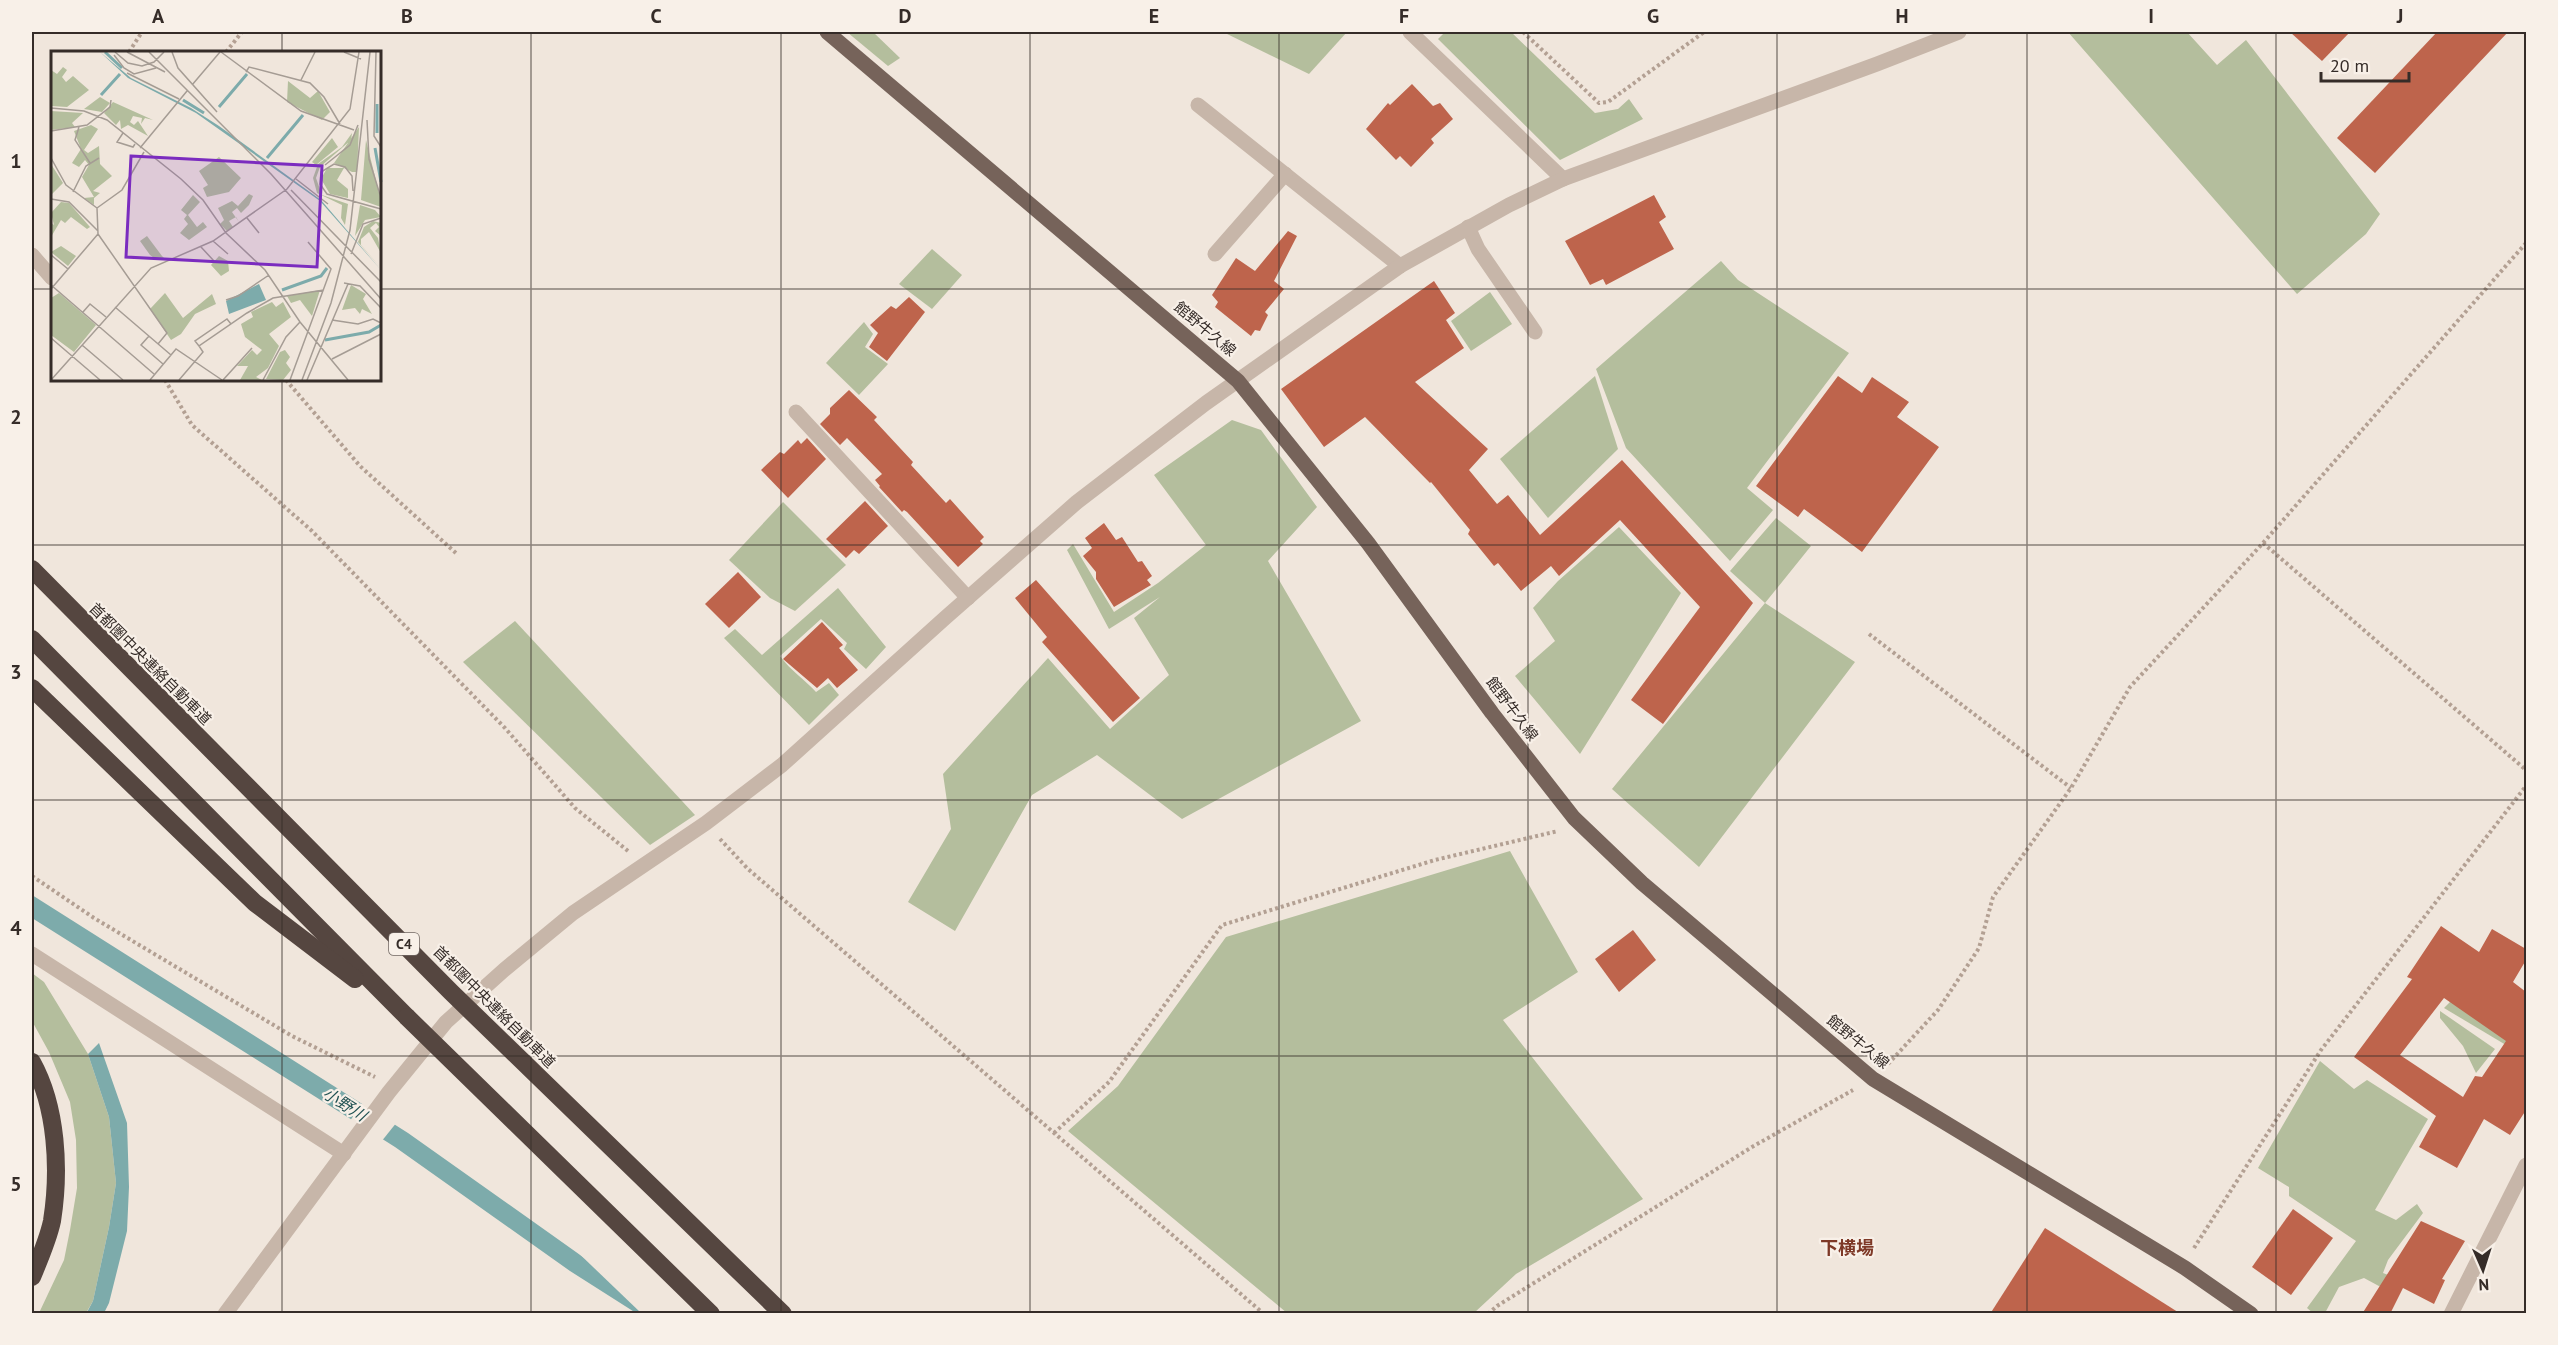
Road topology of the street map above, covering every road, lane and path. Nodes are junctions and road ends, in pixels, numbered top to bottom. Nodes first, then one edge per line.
1 (142, 32) edge
2 (242, 32) edge
3 (827, 32) edge
4 (1410, 32) edge
5 (1523, 32) edge
6 (1704, 32) edge
7 (1959, 32) edge
8 (130, 51) edge
9 (227, 51) edge
10 (1198, 105) dead end
11 (1285, 174) junction
12 (1563, 179) junction
13 (1468, 227) junction
14 (2526, 243) edge
15 (1215, 254) dead end
16 (32, 255) edge
17 (1400, 266) junction
18 (51, 277) edge
19 (1535, 333) dead end
20 (166, 381) edge
21 (287, 381) edge
22 (1238, 381) junction
23 (796, 412) dead end
24 (2263, 543) junction
25 (458, 555) dead end
26 (32, 569) edge
27 (968, 598) junction
28 (1869, 634) dead end
29 (32, 639) edge
30 (32, 688) edge
31 (2526, 770) edge
32 (2526, 786) edge
33 (2071, 788) junction
34 (706, 823) junction
35 (1582, 825) junction
36 (645, 865) junction
37 (32, 876) edge
38 (32, 954) edge
39 (407, 1017) junction
40 (32, 1062) edge
41 (1873, 1079) junction
42 (392, 1089) junction
43 (1054, 1133) junction
44 (344, 1154) junction
45 (2526, 1165) edge
46 (2185, 1268) junction
47 (32, 1277) edge
48 (225, 1314) edge
49 (711, 1314) edge
50 (783, 1314) edge
51 (1264, 1314) edge
52 (1488, 1314) edge
53 (2252, 1314) edge
54 (2451, 1314) edge

1 - 8 path
2 - 9 path
3 - 22 main road, 館野牛久線
4 - 12 street
5 - 6 path
7 - 12 street
10 - 11 street
11 - 15 street
11 - 17 street
12 - 13 street
13 - 17 street
13 - 19 street
14 - 24 path
16 - 18 street
17 - 22 street
20 - 36 path
21 - 25 path
22 - 27 street
22 - 35 main road, 館野牛久線
23 - 27 street
24 - 31 path
24 - 33 path
26 - 50 highway, 首都圏中央連絡自動車道 / C4, bridge
27 - 34 street
28 - 33 path
29 - 39 highway
30 - 39 highway
32 - 46 path
33 - 41 path
34 - 36 street
34 - 43 path
35 - 41 main road, 館野牛久線
35 - 43 path
36 - 42 street
37 - 42 path
38 - 44 street
39 - 49 highway, bridge
40 - 47 highway
41 - 46 main road, 館野牛久線
41 - 52 path
42 - 44 street
43 - 51 path
44 - 48 street
45 - 54 street
46 - 53 main road, 館野牛久線

